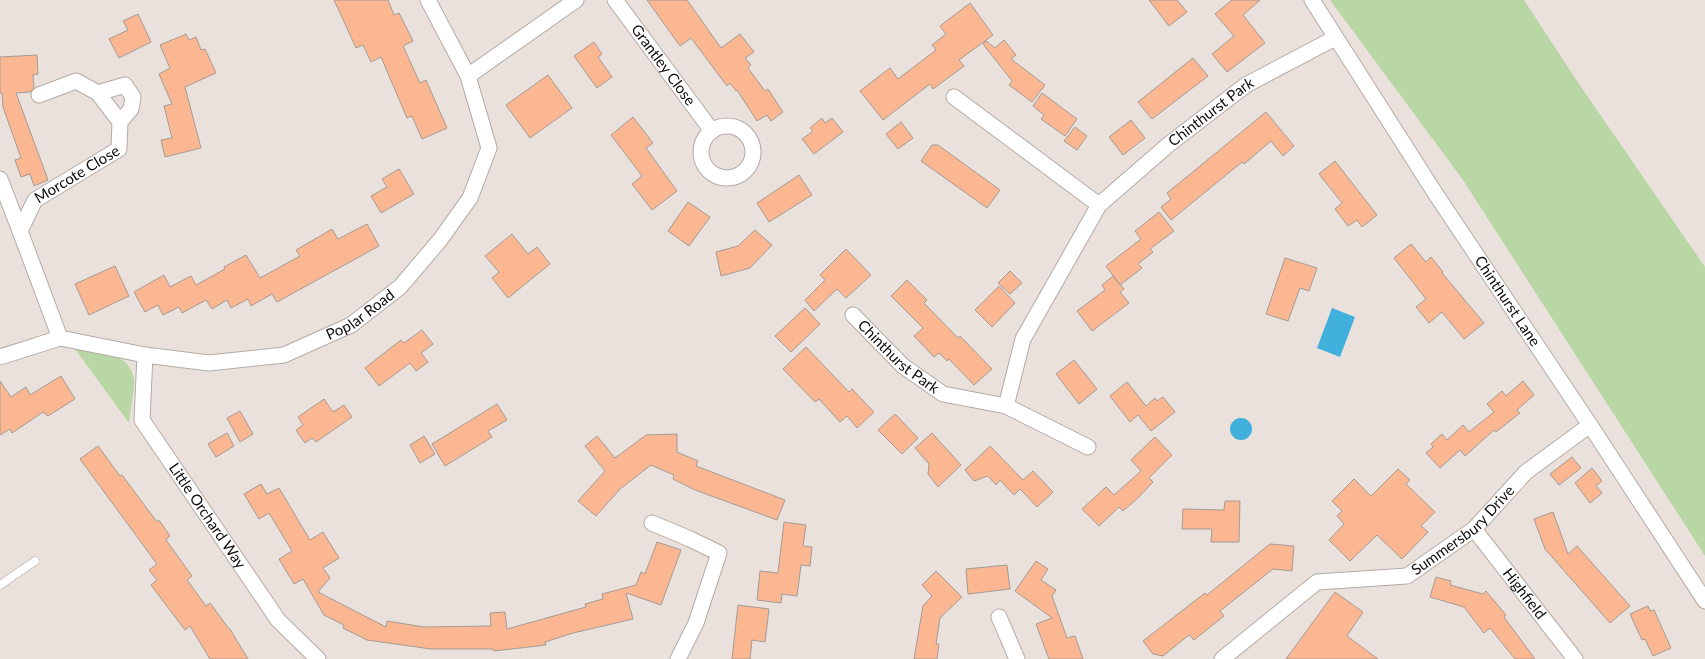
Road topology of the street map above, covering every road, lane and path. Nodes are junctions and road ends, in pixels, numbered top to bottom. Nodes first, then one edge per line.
1 (428, 0) edge
2 (576, 0) edge
3 (615, 0) edge
4 (1312, 0) edge
5 (1335, 38) junction
6 (468, 76) junction
7 (98, 93) junction
8 (39, 95) dead end
9 (954, 97) dead end
10 (120, 122) junction
11 (712, 131) dead end
12 (0, 179) edge
13 (1099, 205) junction
14 (20, 231) junction
15 (853, 315) dead end
16 (60, 338) junction
17 (146, 355) junction
18 (0, 358) edge
19 (1006, 406) junction
20 (1590, 425) junction
21 (1088, 447) dead end
22 (652, 523) dead end
23 (1474, 529) junction
24 (35, 560) dead end
25 (0, 586) edge
26 (1705, 601) edge
27 (999, 618) dead end
28 (318, 659) edge
29 (678, 659) edge
30 (1016, 659) edge
31 (1222, 659) edge
32 (1575, 659) edge

1 - 6 street, Poplar Road
2 - 6 street
3 - 11 street, Grantley Close
4 - 5 street, Chinthurst Lane
5 - 13 street, Chinthurst Park
5 - 20 street, Chinthurst Lane
6 - 17 street, Poplar Road
7 - 8 street
7 - 10 street, Morcote Close
7 - 10 street, Morcote Close
9 - 13 street
10 - 14 street, Morcote Close
12 - 14 street
13 - 19 street, Chinthurst Park
14 - 16 street
15 - 19 street, Chinthurst Park
16 - 17 street, Poplar Road
16 - 18 street, Poplar Road
17 - 28 street, Little Orchard Way
19 - 21 street, Chinthurst Park
20 - 23 street, Summersbury Drive
20 - 26 street, Chinthurst Lane
22 - 29 street
23 - 31 street, Summersbury Drive
23 - 32 street, Highfield
24 - 25 lane
27 - 30 street

